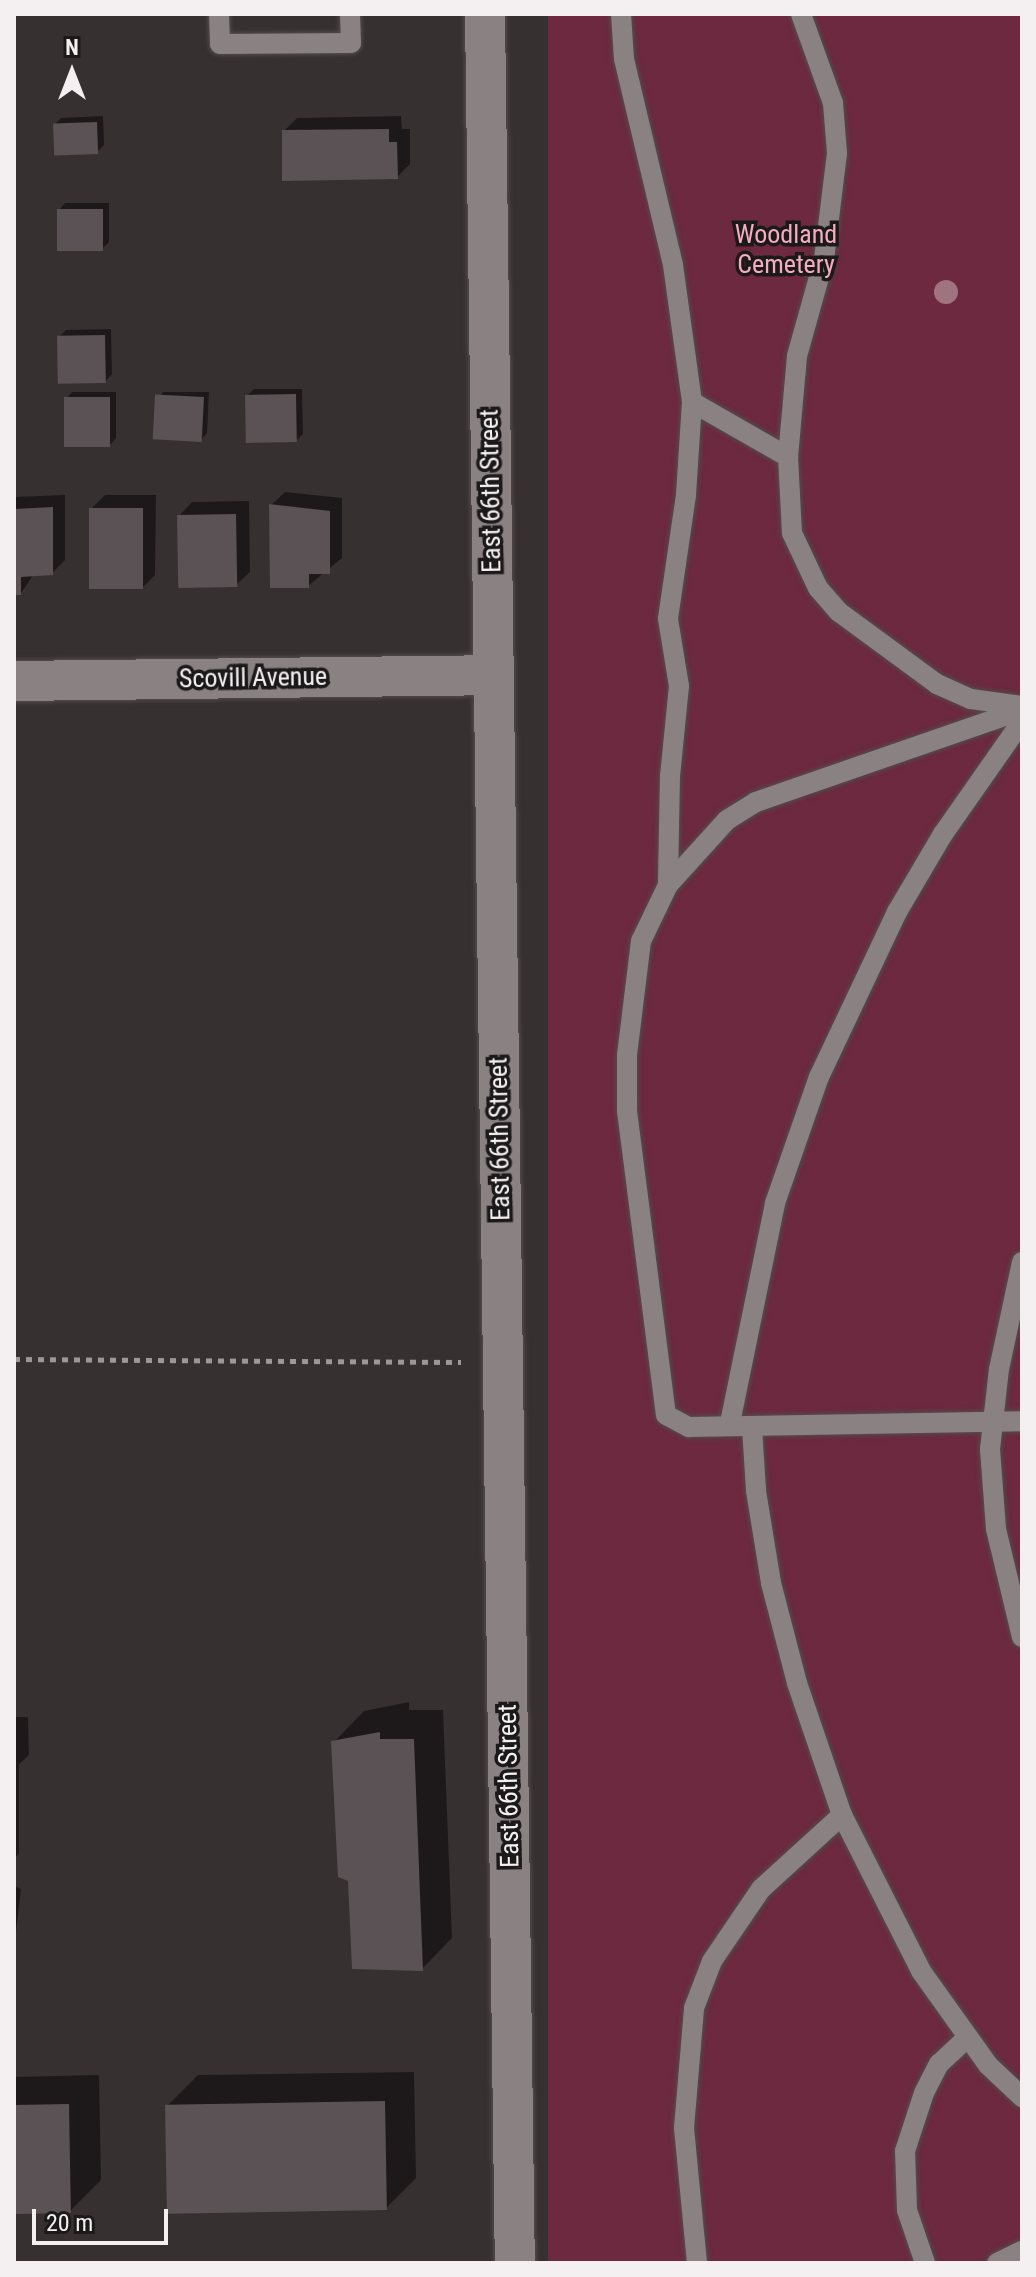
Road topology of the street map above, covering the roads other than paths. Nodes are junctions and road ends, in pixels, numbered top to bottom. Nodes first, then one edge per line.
1 (219, 14) edge
2 (350, 14) edge
3 (485, 14) edge
4 (621, 14) edge
5 (801, 14) edge
6 (692, 402) junction
7 (788, 457) junction
8 (493, 675) junction
9 (14, 681) edge
10 (1022, 708) edge
11 (1022, 721) edge
12 (668, 885) junction
13 (1022, 1262) edge
14 (993, 1421) junction
15 (1022, 1421) edge
16 (730, 1423) junction
17 (752, 1427) junction
18 (1022, 1637) edge
19 (842, 1815) junction
20 (967, 2038) junction
21 (1022, 2097) edge
22 (1022, 2251) edge
23 (515, 2263) edge
24 (697, 2263) edge
25 (925, 2263) edge
26 (997, 2263) edge

1 - 2 lane
3 - 8 street, East 66th Street
4 - 6 lane
5 - 7 lane
6 - 7 lane
6 - 12 lane
7 - 10 lane
8 - 9 street, Scovill Avenue
8 - 23 street, East 66th Street
10 - 12 lane
11 - 16 lane
12 - 16 lane
13 - 14 lane
14 - 15 lane
14 - 17 lane
14 - 18 lane
16 - 17 lane
17 - 19 lane
19 - 20 lane
19 - 24 lane
20 - 21 lane
20 - 25 lane
22 - 26 lane

